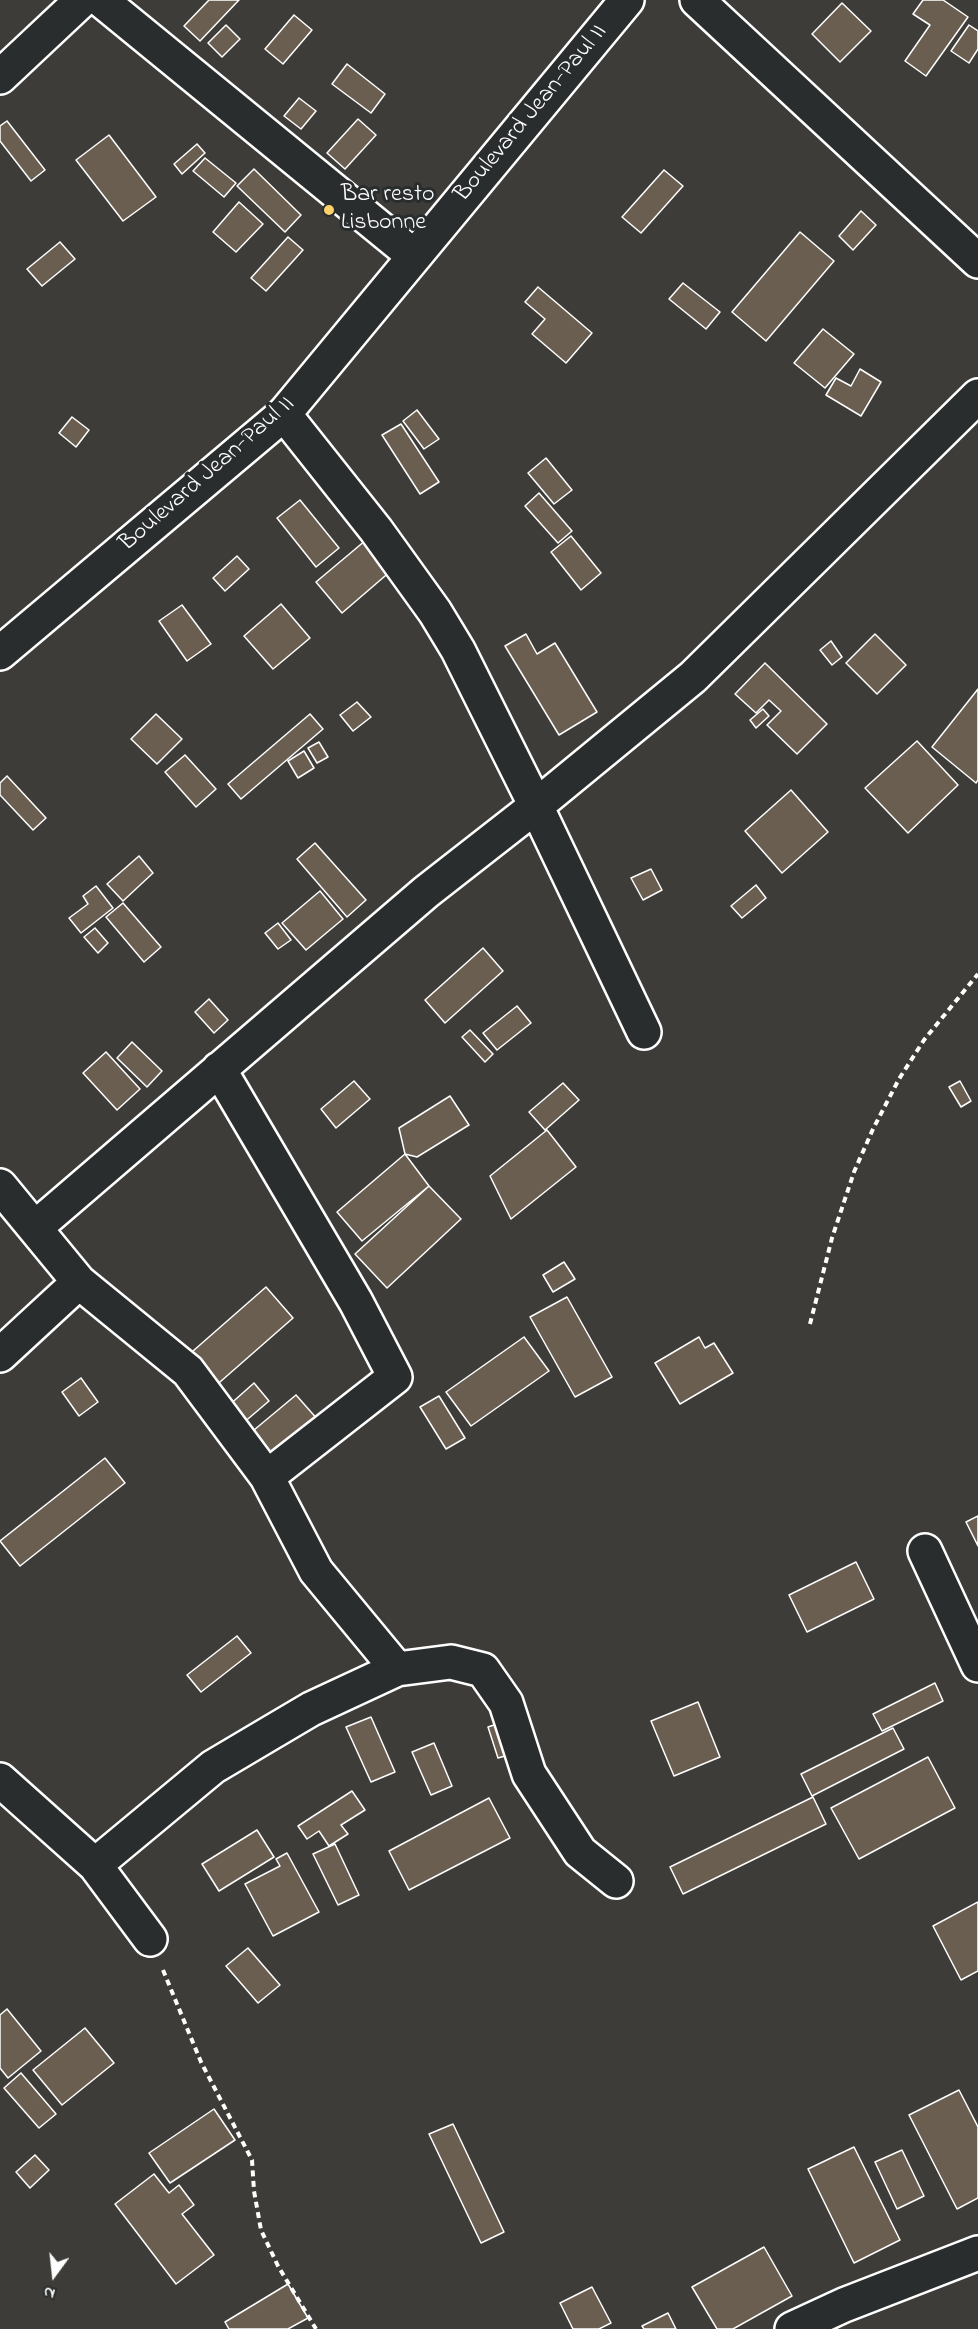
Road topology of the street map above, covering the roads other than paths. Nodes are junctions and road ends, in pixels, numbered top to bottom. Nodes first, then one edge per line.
1 (82, 0) edge
2 (101, 0) edge
3 (627, 0) edge
4 (697, 0) edge
5 (0, 77) edge
6 (414, 256) junction
7 (978, 261) edge
8 (978, 396) edge
9 (284, 414) junction
10 (0, 653) edge
11 (536, 806) junction
12 (644, 1032) dead end
13 (219, 1069) junction
14 (0, 1186) edge
15 (36, 1227) junction
16 (79, 1282) junction
17 (0, 1354) edge
18 (267, 1477) junction
19 (925, 1551) dead end
20 (978, 1665) edge
21 (397, 1669) junction
22 (0, 1780) edge
23 (95, 1865) junction
24 (616, 1881) dead end
25 (150, 1939) road end
26 (978, 2253) edge
27 (792, 2329) edge

1 - 5 street
2 - 6 street
3 - 6 street, Boulevard Jean-Paul II
4 - 7 street
6 - 9 street, Boulevard Jean-Paul II
8 - 11 street
9 - 10 street, Boulevard Jean-Paul II
9 - 11 street
11 - 12 street
11 - 13 street
13 - 15 street
13 - 18 street
14 - 15 street
15 - 16 street
16 - 17 street
16 - 18 street
18 - 21 street
19 - 20 street
21 - 23 street
21 - 24 street
22 - 23 street
23 - 25 street
26 - 27 street

